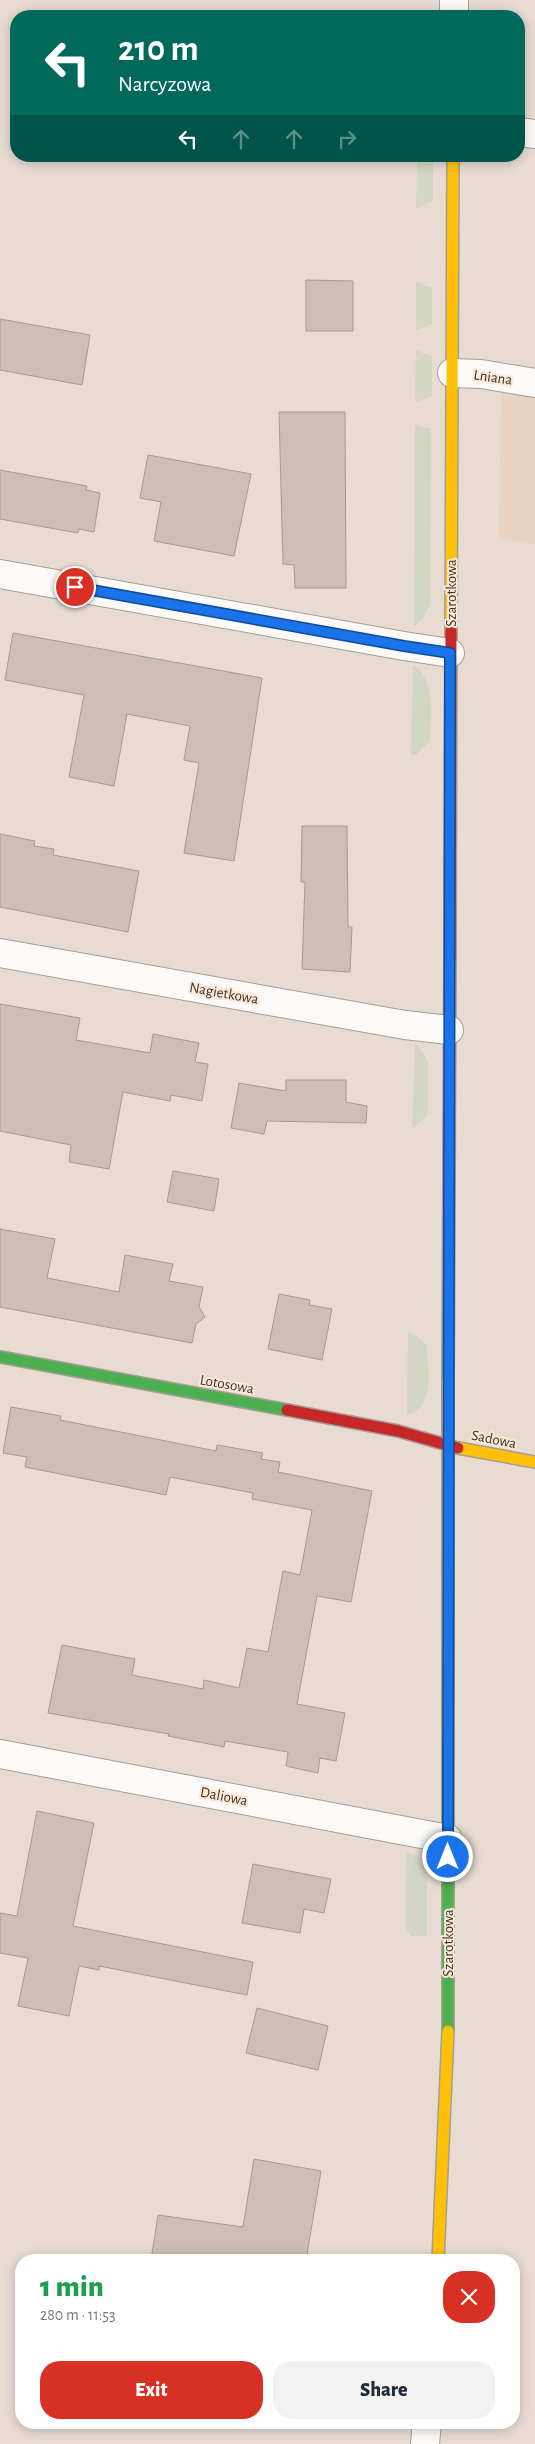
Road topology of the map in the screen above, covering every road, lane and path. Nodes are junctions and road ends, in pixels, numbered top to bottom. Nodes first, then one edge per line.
1 (453, 162) edge
2 (452, 373) junction
3 (535, 383) edge
4 (0, 574) edge
5 (450, 653) junction
6 (0, 953) edge
7 (449, 1030) junction
8 (0, 1357) edge
9 (448, 1444) junction
10 (535, 1462) edge
11 (0, 1754) edge
12 (448, 1839) junction
13 (438, 2254) edge
14 (426, 2429) edge
15 (425, 2444) edge

1 - 2 street, Szarotkowa
2 - 3 street, Lniana
2 - 5 street, Szarotkowa
4 - 5 street
5 - 7 street, Szarotkowa
6 - 7 street, Nagietkowa
7 - 9 street, Szarotkowa
8 - 9 street, Lotosowa
9 - 10 street, Sadowa
9 - 12 street, Szarotkowa
11 - 12 street, Daliowa
12 - 13 street, Szarotkowa
14 - 15 street

